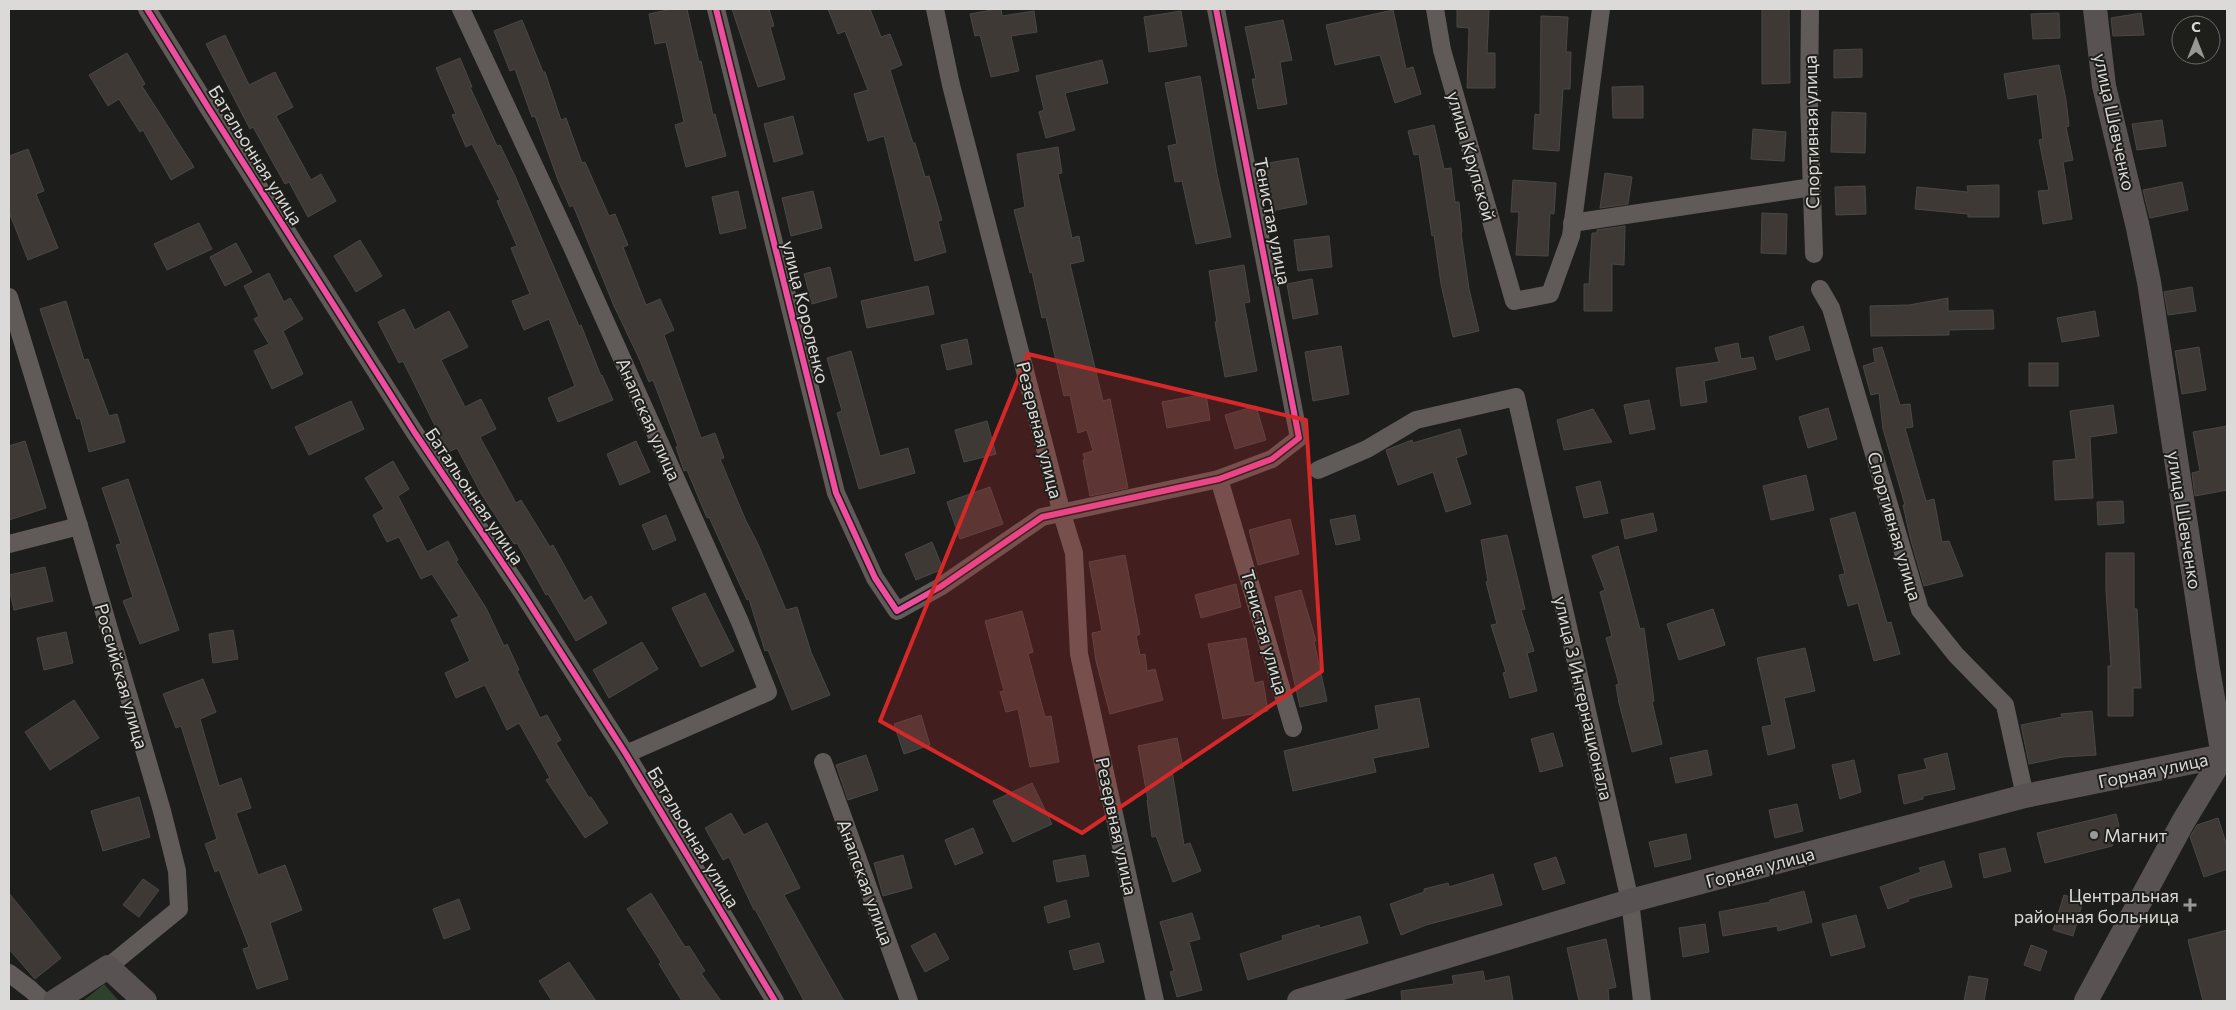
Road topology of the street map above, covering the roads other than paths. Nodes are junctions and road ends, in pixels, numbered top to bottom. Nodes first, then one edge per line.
1 (148, 9) edge
2 (461, 9) edge
3 (716, 9) edge
4 (935, 9) edge
5 (1216, 9) edge
6 (1435, 9) edge
7 (1601, 9) edge
8 (1810, 9) edge
9 (2095, 9) edge
10 (1812, 187) junction
11 (1572, 223) junction
12 (1814, 254) dead end
13 (1820, 288) dead end
14 (9, 296) edge
15 (1318, 470) dead end
16 (1219, 479) junction
17 (1062, 514) junction
18 (80, 526) junction
19 (9, 544) edge
20 (1293, 728) dead end
21 (626, 754) junction
22 (2225, 755) edge
23 (823, 762) dead end
24 (2025, 796) junction
25 (1630, 901) junction
26 (108, 967) junction
27 (9, 973) edge
28 (43, 1001) edge
29 (55, 1001) edge
30 (145, 1001) edge
31 (775, 1001) edge
32 (909, 1001) edge
33 (1155, 1001) edge
34 (1299, 1001) edge
35 (1642, 1001) edge
36 (2086, 1001) edge

1 - 21 street, Батальонная улица
2 - 21 street, Анапская улица
3 - 17 street, улица Короленко
4 - 17 street, Резервная улица
5 - 16 street, Тенистая улица
6 - 11 street, улица Крупской
7 - 11 street
8 - 10 street, Спортивная улица
9 - 22 main road, улица Шевченко
10 - 11 street
10 - 12 street, Спортивная улица
13 - 24 street, Спортивная улица
14 - 18 street, Российская улица
15 - 25 street, улица 3 Интернационала
16 - 17 street
16 - 20 street, Тенистая улица
17 - 33 street, Резервная улица
18 - 19 street
18 - 26 street, Российская улица
21 - 31 street, Батальонная улица
22 - 24 main road, Горная улица
22 - 36 main road
23 - 32 street, Анапская улица
24 - 25 main road, Горная улица
25 - 34 main road, Горная улица
25 - 35 street, улица 3 Интернационала
26 - 29 main road, Российская улица
26 - 30 main road
27 - 28 street

